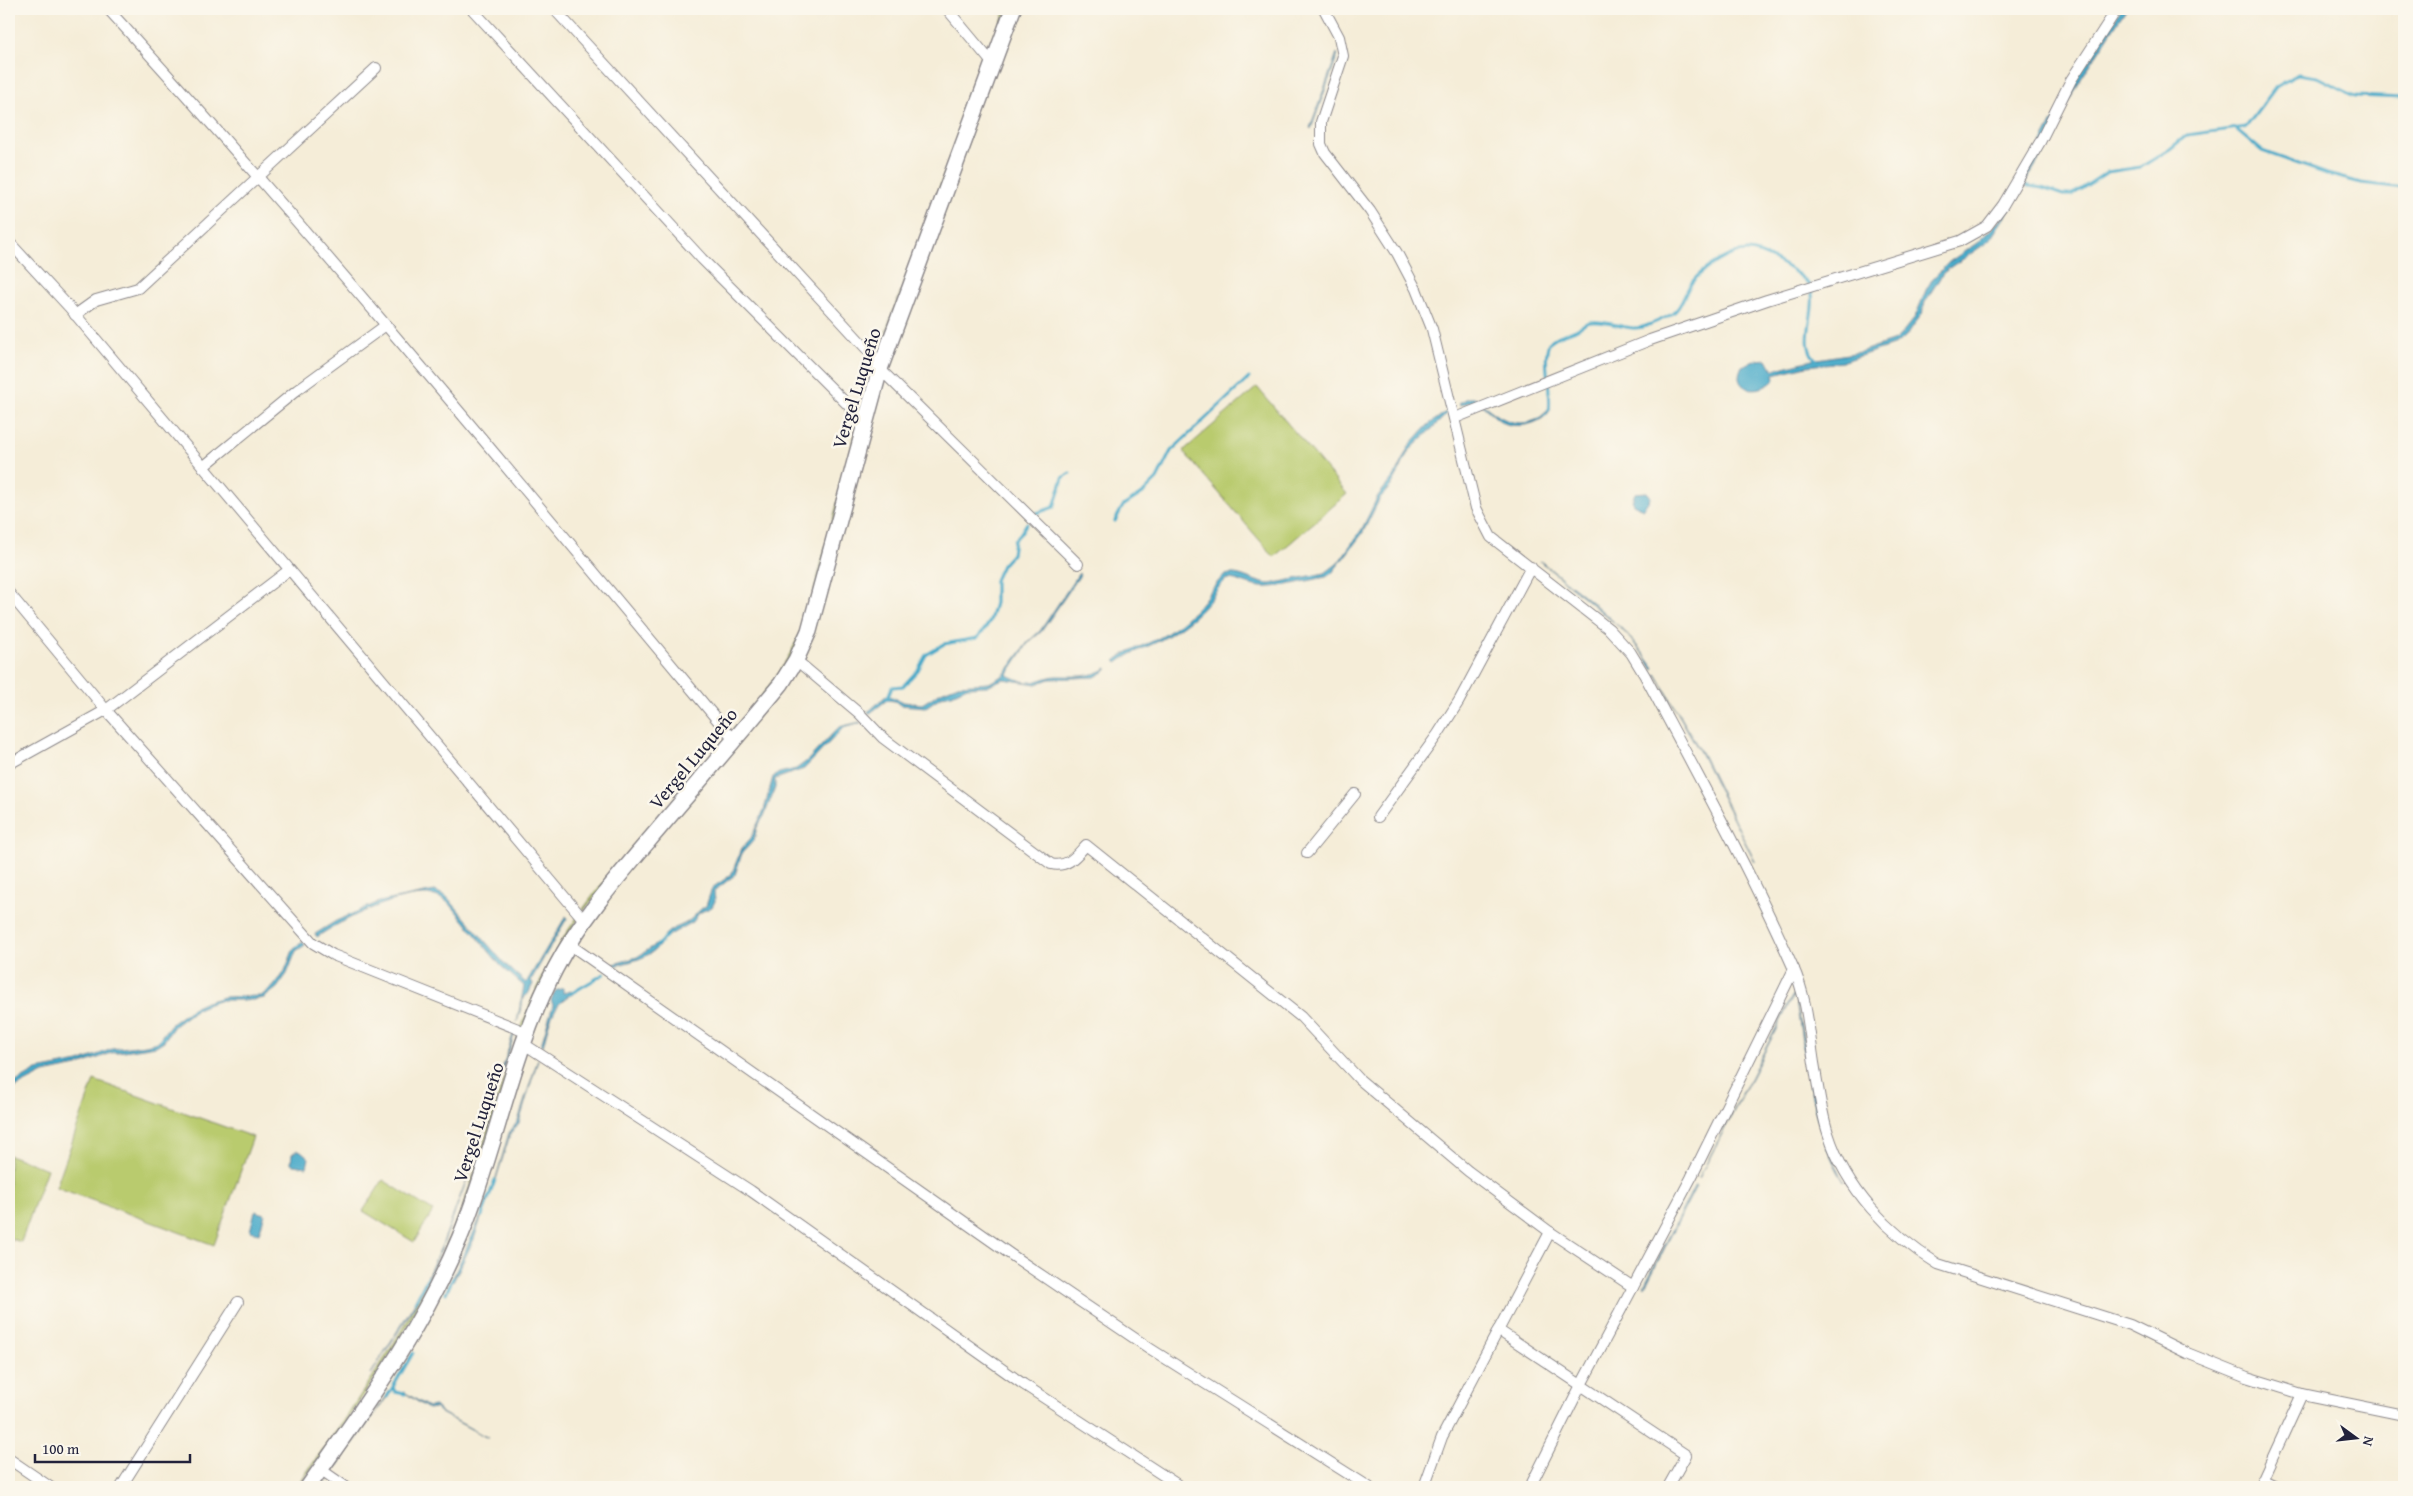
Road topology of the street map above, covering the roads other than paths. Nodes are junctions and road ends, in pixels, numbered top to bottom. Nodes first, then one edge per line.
1 (108, 9) edge
2 (472, 9) edge
3 (554, 9) edge
4 (947, 9) edge
5 (1013, 9) edge
6 (1324, 9) edge
7 (2117, 9) edge
8 (993, 64) junction
9 (376, 68) dead end
10 (258, 177) junction
11 (9, 242) edge
12 (75, 315) junction
13 (386, 325) junction
14 (880, 368) junction
15 (1455, 418) junction
16 (866, 423) junction
17 (203, 467) junction
18 (1078, 564) dead end
19 (1531, 567) junction
20 (289, 570) junction
21 (9, 593) edge
22 (796, 660) junction
23 (106, 710) junction
24 (734, 740) junction
25 (9, 764) edge
26 (1355, 794) dead end
27 (1378, 817) dead end
28 (1307, 853) dead end
29 (584, 920) junction
30 (569, 944) junction
31 (1794, 968) junction
32 (526, 1038) junction
33 (1550, 1232) junction
34 (1633, 1287) junction
35 (238, 1302) dead end
36 (1498, 1330) junction
37 (1581, 1385) junction
38 (2302, 1394) junction
39 (2404, 1415) edge
40 (9, 1459) edge
41 (327, 1474) junction
42 (2261, 1483) edge
43 (50, 1487) edge
44 (121, 1487) edge
45 (308, 1487) edge
46 (346, 1487) edge
47 (1181, 1487) edge
48 (1369, 1487) edge
49 (1424, 1487) edge
50 (1530, 1487) edge
51 (1668, 1487) edge
52 (2278, 1487) edge

1 - 10 street
2 - 16 street
3 - 14 street
4 - 8 street
5 - 8 main road, Vergel Luqueño
6 - 15 street
7 - 15 street
8 - 14 main road, Vergel Luqueño
9 - 10 street
10 - 12 street
10 - 13 street
11 - 12 street
12 - 17 street
13 - 17 street
13 - 24 street
14 - 16 main road, Vergel Luqueño
14 - 18 street
15 - 19 street
16 - 22 main road, Vergel Luqueño
17 - 20 street
19 - 27 street
19 - 31 street
20 - 23 street
20 - 29 street
21 - 23 street
22 - 24 main road, Vergel Luqueño
22 - 33 street
23 - 25 street
23 - 32 street
24 - 29 main road, Vergel Luqueño
26 - 28 street
29 - 30 main road, Vergel Luqueño
30 - 32 main road, Vergel Luqueño
30 - 48 street
31 - 34 street
31 - 38 street
32 - 41 main road, Vergel Luqueño
32 - 47 street
33 - 34 street
33 - 36 street
34 - 37 street
35 - 44 street
36 - 37 street
36 - 49 street
37 - 50 street
37 - 51 street
38 - 39 street
38 - 42 street
40 - 43 street
41 - 45 main road, Vergel Luqueño
41 - 46 street
42 - 52 street

